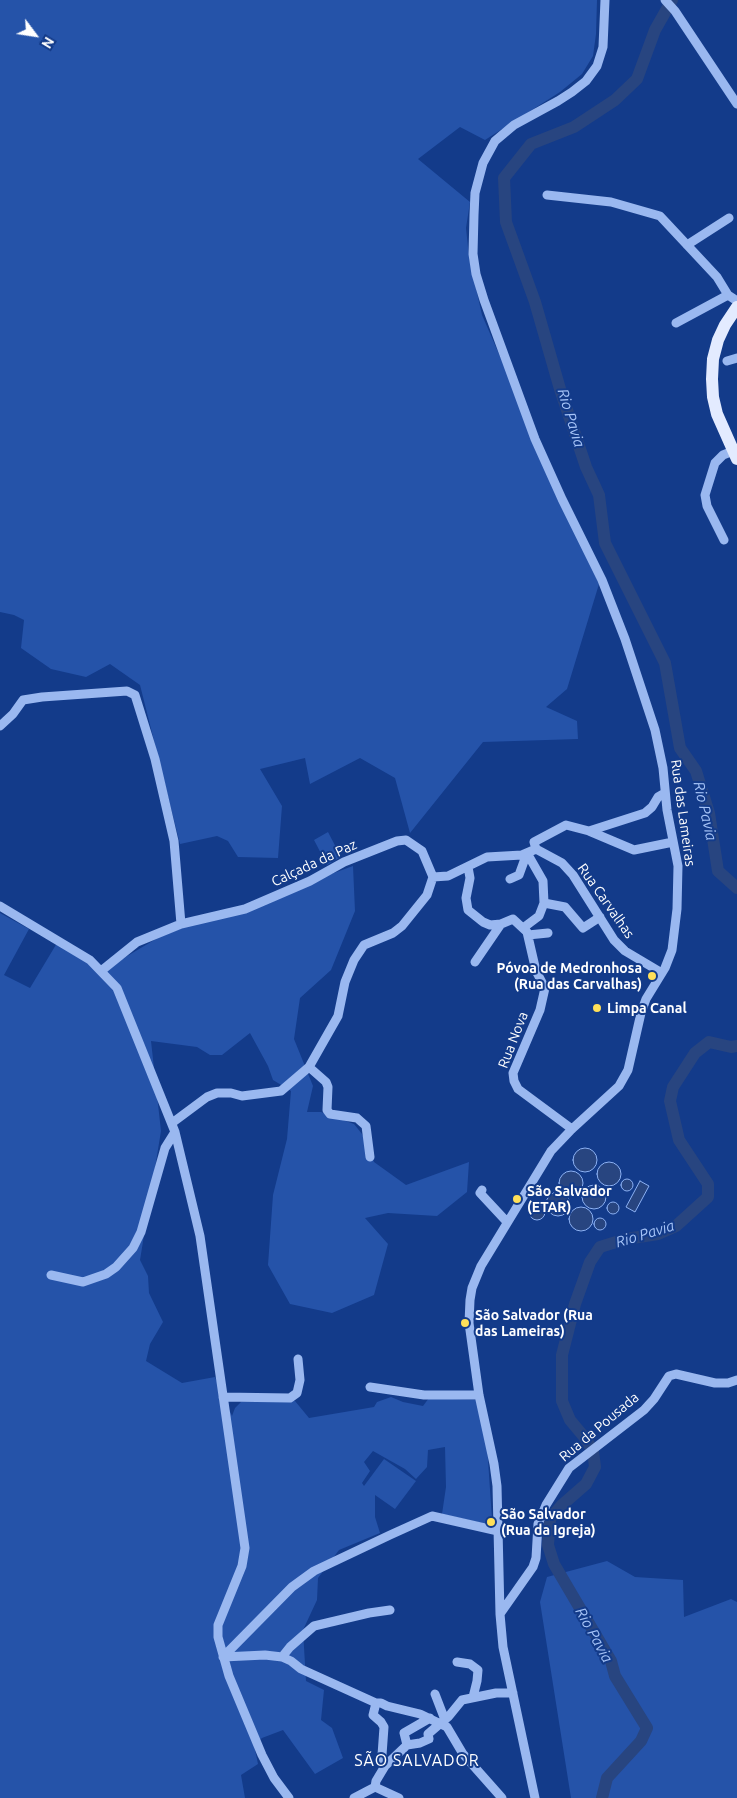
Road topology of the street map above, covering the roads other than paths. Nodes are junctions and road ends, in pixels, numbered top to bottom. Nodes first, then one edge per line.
1 (605, 0) edge
2 (666, 0) edge
3 (737, 104) edge
4 (547, 195) dead end
5 (729, 218) dead end
6 (687, 244) junction
7 (728, 294) junction
8 (737, 301) edge
9 (737, 307) edge
10 (737, 315) edge
11 (676, 323) dead end
12 (737, 358) edge
13 (726, 361) dead end
14 (712, 370) junction
15 (735, 455) edge
16 (724, 540) dead end
17 (0, 726) edge
18 (666, 793) junction
19 (589, 831) junction
20 (673, 842) junction
21 (532, 851) junction
22 (468, 867) junction
23 (433, 877) junction
24 (510, 879) dead end
25 (544, 903) junction
26 (0, 906) edge
27 (600, 917) junction
28 (181, 924) junction
29 (501, 924) junction
30 (525, 931) junction
31 (548, 933) dead end
32 (475, 962) dead end
33 (102, 971) junction
34 (662, 973) junction
35 (309, 1067) junction
36 (172, 1123) junction
37 (572, 1128) junction
38 (175, 1132) junction
39 (370, 1157) dead end
40 (482, 1190) dead end
41 (507, 1222) junction
42 (51, 1275) dead end
43 (298, 1359) dead end
44 (737, 1380) edge
45 (370, 1387) dead end
46 (479, 1395) junction
47 (223, 1397) junction
48 (498, 1531) junction
49 (515, 1592) junction
50 (500, 1595) junction
51 (390, 1610) dead end
52 (500, 1614) junction
53 (223, 1656) junction
54 (282, 1656) junction
55 (457, 1662) dead end
56 (435, 1694) dead end
57 (513, 1694) junction
58 (473, 1697) junction
59 (376, 1703) junction
60 (430, 1718) junction
61 (443, 1722) junction
62 (407, 1745) junction
63 (385, 1766) junction
64 (375, 1788) junction
65 (290, 1798) edge
66 (354, 1798) edge
67 (399, 1798) edge
68 (502, 1798) edge
69 (535, 1798) edge

1 - 18 street, Rua das Lameiras
2 - 3 street
4 - 6 street
5 - 6 street
6 - 7 street
7 - 8 street
7 - 11 street
9 - 14 main road
10 - 14 main road
12 - 13 street
14 - 15 main road
15 - 16 street
17 - 28 street
18 - 19 street
18 - 20 street, Rua das Lameiras
19 - 20 street
19 - 21 street
20 - 34 street, Rua das Lameiras
21 - 22 street
21 - 24 street
21 - 25 street
21 - 27 street, Rua Carvalhas
22 - 23 street
22 - 29 street
23 - 28 street, Calçada da Paz
23 - 35 street
25 - 27 street
25 - 30 street
26 - 33 street
27 - 34 street, Rua Carvalhas
28 - 33 street, Calçada da Paz
29 - 30 street
29 - 32 street
30 - 31 street
30 - 37 street, Rua Nova
33 - 36 street
34 - 37 street, Rua das Lameiras
35 - 36 street
35 - 39 street
36 - 38 street
37 - 41 street, Rua das Lameiras
38 - 42 street
38 - 47 street
40 - 41 street
41 - 46 street, Rua das Lameiras
43 - 47 street
44 - 49 street, Rua da Pousada
45 - 46 street
46 - 48 street, Rua das Lameiras
47 - 53 street
48 - 50 street, Rua das Lameiras
48 - 53 street
49 - 50 street
49 - 52 street, Rua da Pousada
50 - 52 street, Rua das Lameiras
51 - 54 street
52 - 57 street, Rua das Lameiras
53 - 54 street
53 - 65 street
54 - 59 street
55 - 58 street
56 - 61 street
57 - 58 street
57 - 69 street, Rua das Lameiras
58 - 61 street
59 - 60 street
59 - 63 street
60 - 61 street
60 - 62 street
61 - 62 street
61 - 68 street
62 - 63 street
63 - 64 street
64 - 66 street
64 - 67 street

